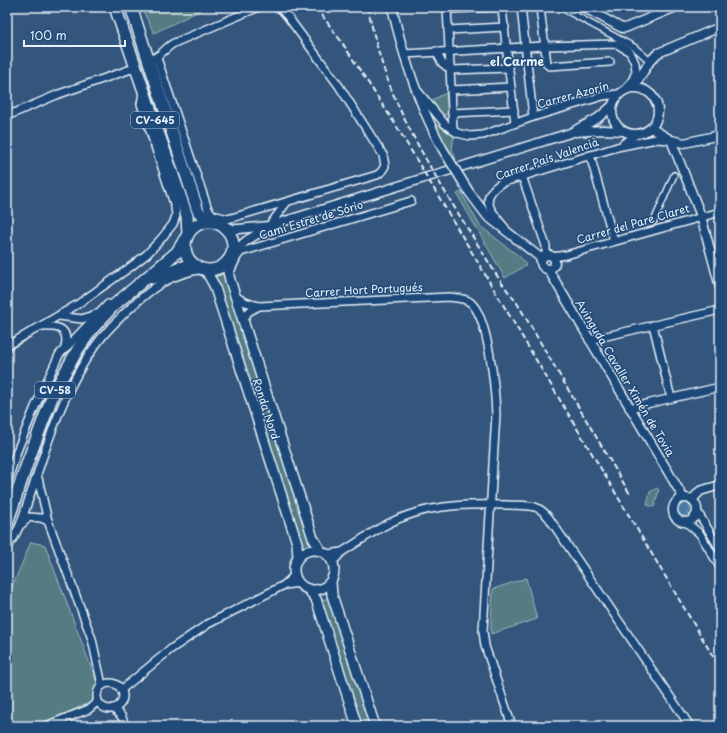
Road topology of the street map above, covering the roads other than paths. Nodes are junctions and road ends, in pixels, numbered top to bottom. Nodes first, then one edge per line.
1 (115, 7) edge
2 (131, 7) edge
3 (259, 7) edge
4 (277, 7) edge
5 (392, 7) edge
6 (521, 7) edge
7 (560, 7) edge
8 (583, 7) edge
9 (676, 7) edge
10 (448, 8) edge
11 (540, 8) dead end
12 (505, 27) junction
13 (720, 27) edge
14 (448, 30) junction
15 (544, 46) junction
16 (525, 47) junction
17 (507, 48) junction
18 (436, 51) junction
19 (450, 51) junction
20 (404, 54) junction
21 (152, 59) junction
22 (650, 61) junction
23 (610, 62) dead end
24 (137, 67) junction
25 (509, 68) junction
26 (450, 70) junction
27 (414, 86) junction
28 (512, 87) junction
29 (630, 88) junction
30 (144, 89) junction
31 (451, 90) junction
32 (618, 94) junction
33 (612, 106) junction
34 (514, 110) junction
35 (452, 113) junction
36 (7, 116) edge
37 (533, 117) junction
38 (515, 123) junction
39 (651, 128) junction
40 (453, 130) junction
41 (624, 131) junction
42 (570, 133) junction
43 (636, 134) junction
44 (720, 135) edge
45 (671, 140) junction
46 (617, 147) junction
47 (590, 156) junction
48 (674, 175) dead end
49 (522, 176) junction
50 (198, 179) junction
51 (192, 192) junction
52 (411, 201) dead end
53 (288, 202) junction
54 (720, 212) edge
55 (701, 216) junction
56 (208, 217) junction
57 (654, 221) dead end
58 (223, 226) junction
59 (271, 226) junction
60 (510, 234) junction
61 (188, 235) junction
62 (614, 242) junction
63 (547, 257) junction
64 (229, 258) junction
65 (201, 268) junction
66 (548, 269) junction
67 (154, 271) junction
68 (229, 274) junction
69 (144, 281) junction
70 (720, 287) edge
71 (235, 296) junction
72 (78, 304) junction
73 (259, 306) junction
74 (720, 310) edge
75 (99, 312) junction
76 (59, 316) junction
77 (92, 316) junction
78 (243, 321) junction
79 (653, 325) junction
80 (40, 327) junction
81 (589, 340) junction
82 (7, 346) edge
83 (64, 348) junction
84 (720, 388) edge
85 (671, 398) junction
86 (629, 408) junction
87 (38, 476) junction
88 (7, 483) edge
89 (720, 485) edge
90 (688, 499) junction
91 (491, 504) junction
92 (697, 511) junction
93 (48, 521) junction
94 (686, 522) junction
95 (7, 523) edge
96 (20, 525) junction
97 (7, 547) edge
98 (720, 549) edge
99 (327, 556) junction
100 (298, 558) junction
101 (720, 567) edge
102 (297, 579) junction
103 (331, 582) junction
104 (308, 589) junction
105 (102, 685) junction
106 (121, 690) junction
107 (98, 701) junction
108 (113, 708) junction
109 (46, 726) edge
110 (126, 726) edge
111 (356, 726) edge
112 (375, 726) edge
113 (512, 726) edge
114 (690, 726) edge

1 - 24 main road, CV-645
2 - 21 main road, CV-645
3 - 21 street
4 - 53 street
5 - 20 street
6 - 16 street, Carrer Azorín
7 - 22 street
8 - 9 street
10 - 12 street
10 - 14 street
11 - 15 street
12 - 14 street
12 - 17 street
13 - 22 street
14 - 19 street
15 - 16 street
15 - 23 street
15 - 29 street
16 - 17 street
16 - 37 street, Carrer Azorín
17 - 19 street
17 - 25 street
18 - 19 street
18 - 20 street
18 - 26 street
19 - 26 street
20 - 27 street
21 - 50 street
21 - 51 main road, CV-645
22 - 29 street
24 - 30 main road, CV-645
24 - 36 street
25 - 26 street
25 - 28 street
26 - 31 street
27 - 40 street, Carrer Azorín
27 - 60 street, bridge
28 - 31 street
28 - 34 street
29 - 32 street
29 - 39 street
30 - 61 main road, CV-645
30 - 72 street
31 - 35 street
32 - 33 street
32 - 37 street, Carrer Azorín
33 - 41 street
33 - 42 street
34 - 35 street
34 - 38 street
35 - 40 street
37 - 38 street, Carrer Azorín
38 - 40 street, Carrer Azorín
39 - 43 street
39 - 45 street
41 - 42 street
41 - 43 street
42 - 59 street
43 - 46 street
44 - 45 street
45 - 46 street
45 - 55 street
46 - 47 street, Carrer País Valencià
47 - 49 street, Carrer País Valencià
47 - 62 street
48 - 57 street
49 - 60 street, Carrer País Valencià
49 - 63 street
50 - 51 street
50 - 56 street
51 - 56 main road, CV-645
52 - 68 street, Camí Estret de Sório
53 - 56 street
53 - 59 street
54 - 55 street, Carrer del Pare Claret
55 - 62 street, Carrer del Pare Claret
55 - 70 street
56 - 58 main road
56 - 61 main road
58 - 59 street
58 - 64 main road
59 - 64 street
60 - 63 street
61 - 65 main road, CV-645
61 - 67 main road, CV-58
62 - 63 street, Carrer del Pare Claret
63 - 66 street, Avinguda Cavaller Ximén de Tovia
63 - 66 street
64 - 65 main road
64 - 68 main road, Ronda Nord
65 - 69 main road, CV-58
65 - 87 street
65 - 100 main road, Ronda Nord / CV-645
66 - 81 street, Avinguda Cavaller Ximén de Tovia
67 - 69 main road, CV-58
67 - 75 street
68 - 71 main road, Ronda Nord
69 - 95 main road, CV-58
71 - 73 street, Carrer Hort Portugués
71 - 78 main road, Ronda Nord
72 - 76 street
72 - 77 street
73 - 78 street
73 - 91 street, Carrer Hort Portugués
74 - 79 street
75 - 77 street
75 - 83 street
76 - 77 street
76 - 80 street
78 - 99 main road, Ronda Nord
79 - 81 street
79 - 85 street
80 - 82 street
80 - 83 street
81 - 86 street, Avinguda Cavaller Ximén de Tovia
83 - 88 street
84 - 85 street
85 - 86 street
86 - 90 street, Avinguda Cavaller Ximén de Tovia
87 - 93 street
87 - 96 street
89 - 90 street
90 - 92 street
90 - 94 street
91 - 99 street
91 - 113 street
91 - 114 street
92 - 94 street
92 - 98 street
93 - 96 street
93 - 105 street
94 - 101 street
96 - 97 street
99 - 100 main road
99 - 103 main road
100 - 102 main road, CV-645
102 - 104 main road
102 - 106 street
103 - 104 main road
103 - 112 main road
104 - 111 main road
105 - 106 street
105 - 107 street
106 - 108 street
107 - 108 street
107 - 109 street
108 - 110 street

